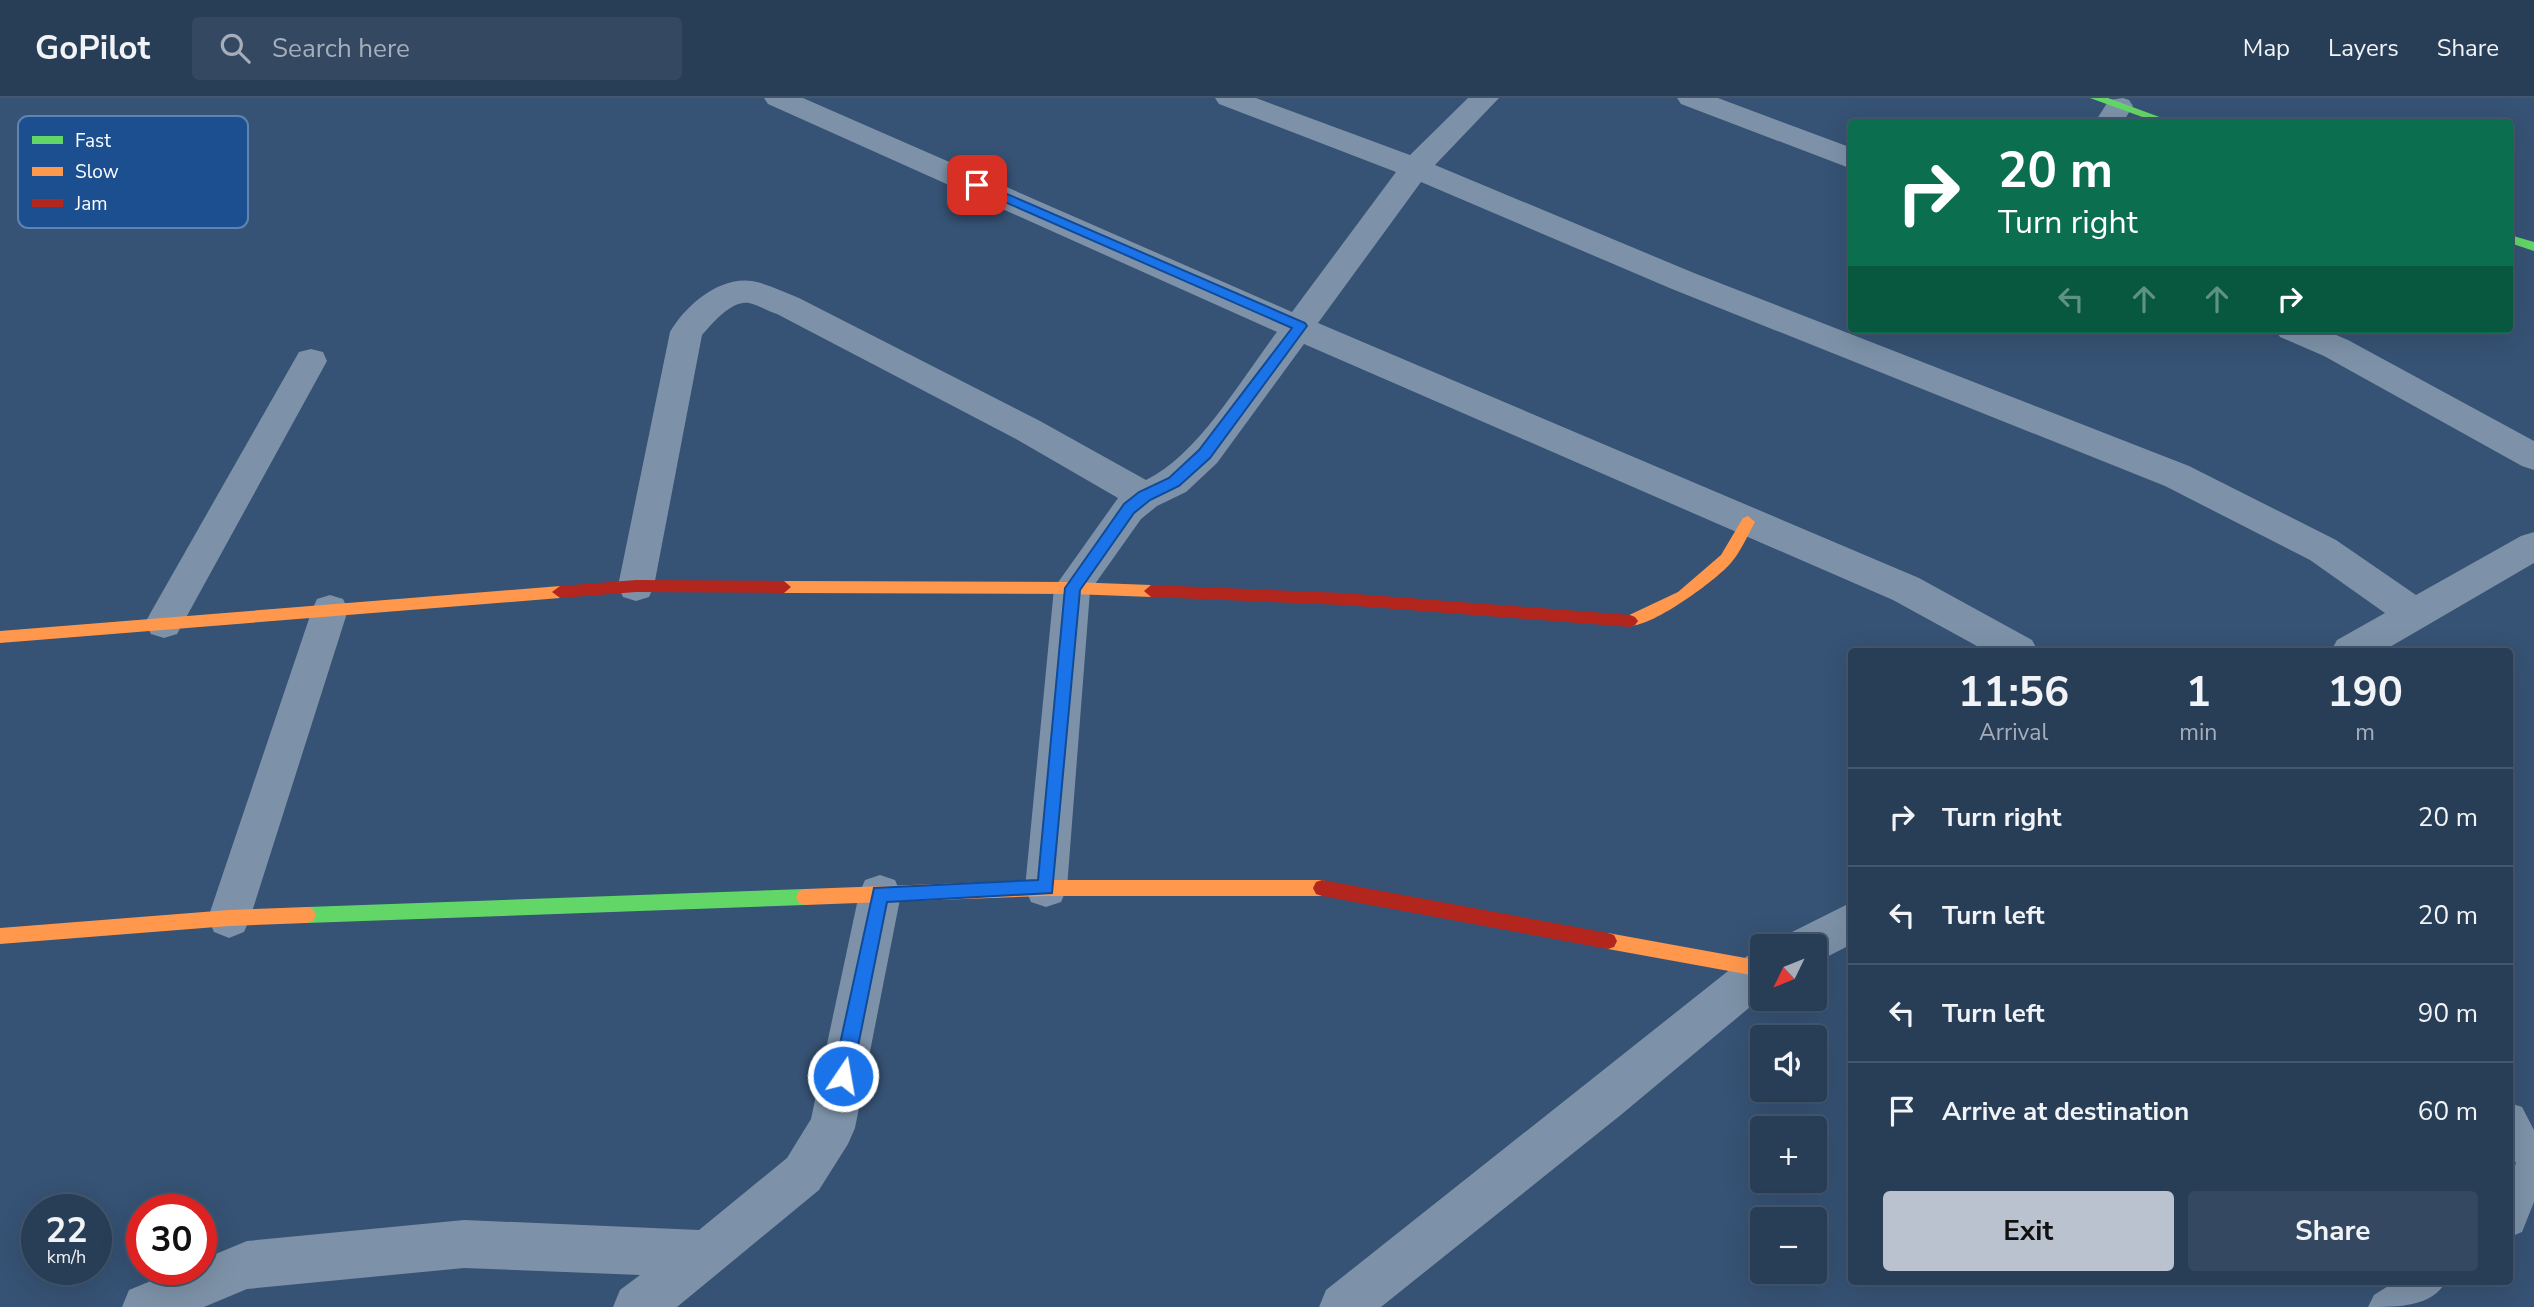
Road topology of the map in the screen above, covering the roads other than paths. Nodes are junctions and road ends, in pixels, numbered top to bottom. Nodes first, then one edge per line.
1 (778, 98) edge
2 (1228, 98) edge
3 (1485, 98) edge
4 (1691, 98) edge
5 (2108, 109) edge
6 (2153, 119) edge
7 (1848, 157) edge
8 (1415, 168) junction
9 (2513, 240) edge
10 (2534, 247) edge
11 (1301, 326) junction
12 (2300, 333) edge
13 (311, 361) dead end
14 (2534, 457) edge
15 (1144, 496) junction
16 (1748, 522) junction
17 (2534, 547) edge
18 (636, 586) junction
19 (1072, 588) junction
20 (330, 610) junction
21 (2415, 614) junction
22 (164, 622) junction
23 (0, 638) edge
24 (2014, 648) edge
25 (2355, 648) edge
26 (1046, 888) junction
27 (880, 894) junction
28 (229, 918) junction
29 (1848, 924) edge
30 (1827, 935) edge
31 (0, 936) edge
32 (1750, 968) edge
33 (1750, 980) edge
34 (2513, 1125) edge
35 (2513, 1212) edge
36 (707, 1254) junction
37 (2422, 1285) edge
38 (146, 1307) edge
39 (637, 1307) edge
40 (1343, 1307) edge
41 (2386, 1307) edge

1 - 11 street
2 - 8 street
3 - 8 street
4 - 7 street
5 - 6 street
8 - 11 street
8 - 21 street
9 - 10 street
11 - 15 street
11 - 16 street
12 - 14 street
13 - 22 street
15 - 18 street
15 - 19 street
16 - 19 street
16 - 24 street
17 - 21 street
18 - 19 street
18 - 20 street
19 - 26 street
20 - 22 street
20 - 28 street
21 - 25 street
22 - 23 street
26 - 27 street
26 - 32 street
27 - 28 street
27 - 36 street
28 - 31 street
29 - 30 street
33 - 40 street
34 - 35 lane
36 - 38 street
36 - 39 street
37 - 41 lane

